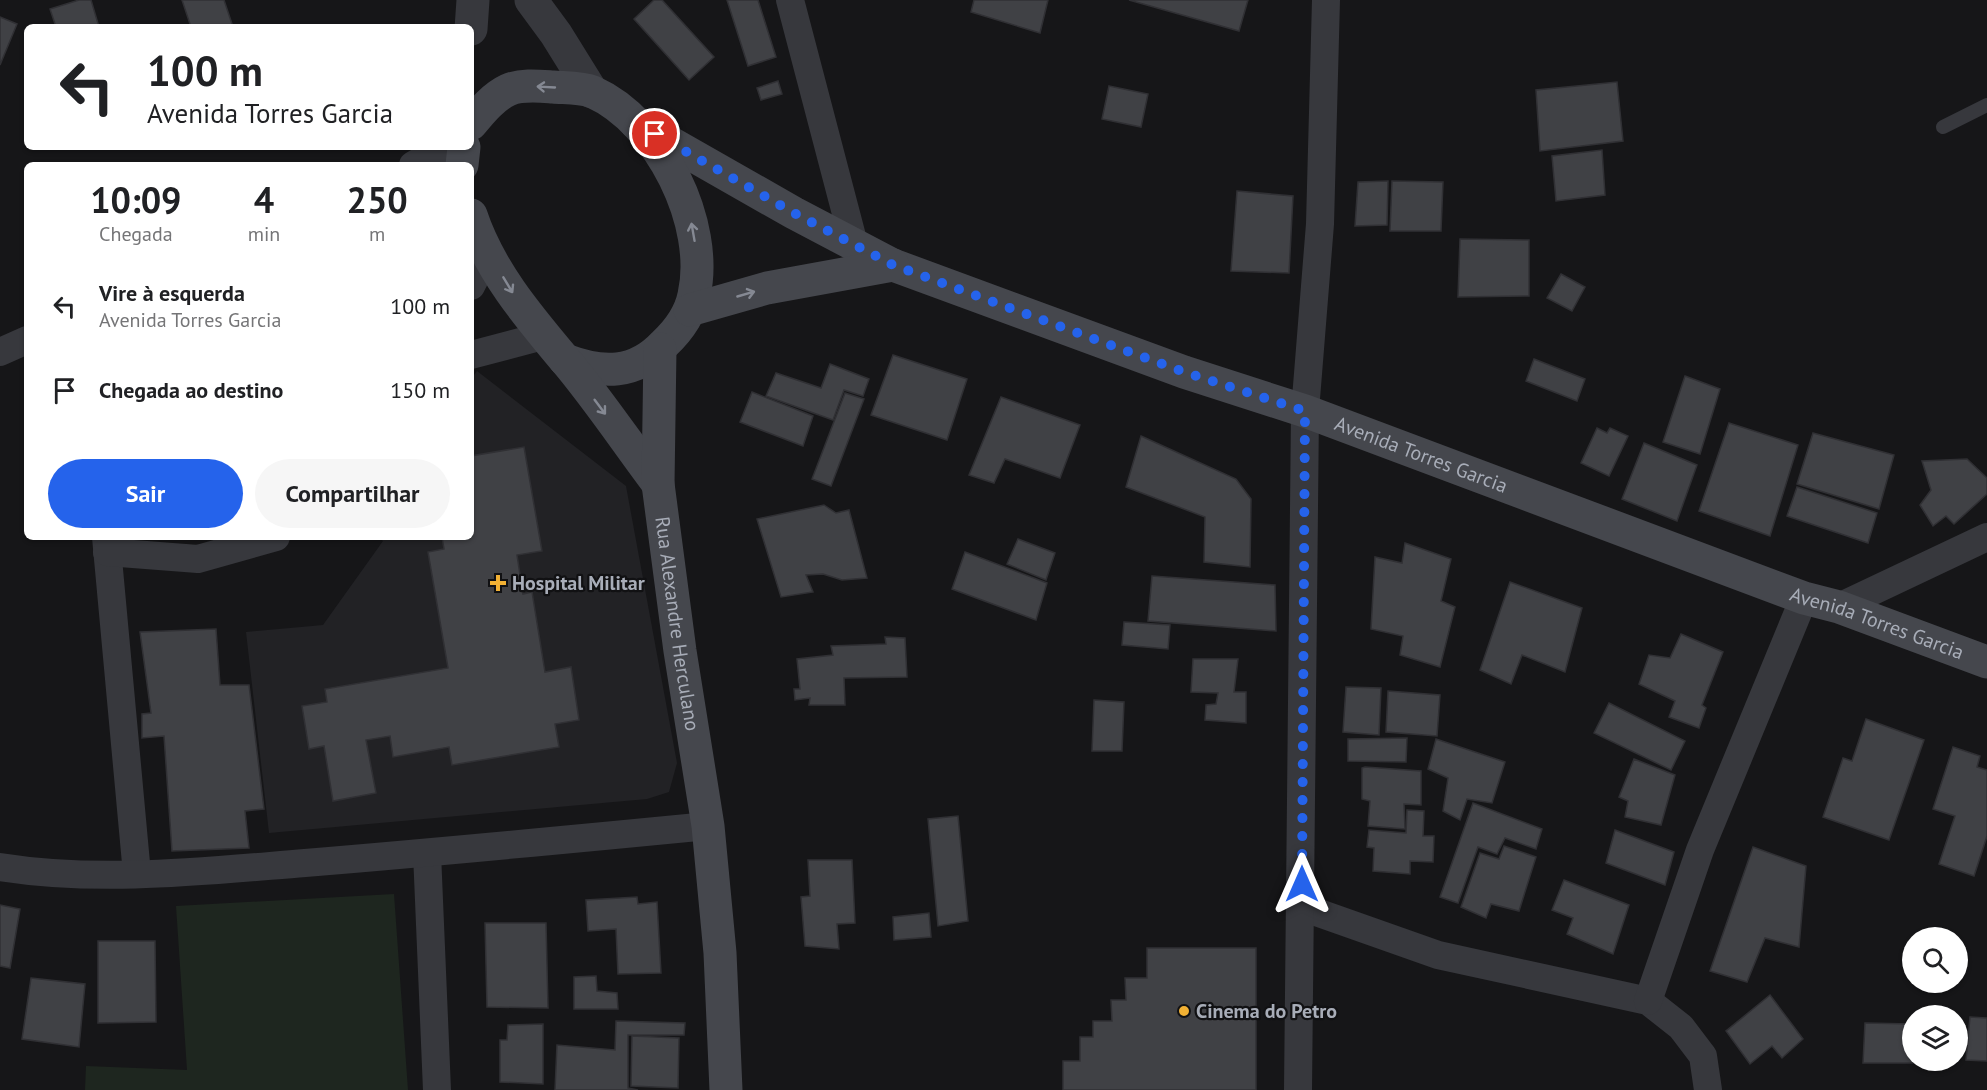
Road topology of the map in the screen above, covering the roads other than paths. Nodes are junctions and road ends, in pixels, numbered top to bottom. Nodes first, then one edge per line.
1 (473, 0) edge
2 (531, 0) edge
3 (790, 0) edge
4 (1326, 0) edge
5 (471, 24) edge
6 (592, 92) junction
7 (1987, 105) edge
8 (474, 121) edge
9 (636, 123) junction
10 (1943, 127) dead end
11 (439, 150) edge
12 (418, 162) edge
13 (474, 223) edge
14 (854, 244) junction
15 (488, 253) junction
16 (893, 265) junction
17 (474, 280) edge
18 (690, 310) junction
19 (543, 336) junction
20 (24, 341) edge
21 (660, 349) junction
22 (0, 352) edge
23 (474, 354) edge
24 (565, 360) junction
25 (1305, 411) junction
26 (658, 484) junction
27 (1987, 537) edge
28 (265, 540) edge
29 (106, 545) edge
30 (1804, 598) junction
31 (1839, 607) junction
32 (1987, 662) edge
33 (708, 826) junction
34 (427, 853) junction
35 (0, 867) edge
36 (137, 874) junction
37 (1302, 907) junction
38 (1648, 1001) junction
39 (437, 1090) edge
40 (726, 1090) edge
41 (1298, 1090) edge
42 (1707, 1090) edge

1 - 5 street
2 - 6 street
3 - 14 street
4 - 25 street
6 -> 8 main road
6 - 9 main road
7 - 10 lane
9 - 14 main road, Avenida Torres Garcia
18 -> 9 main road
11 - 12 street
13 - 15 main road, Rua Alexandre Herculano
14 - 16 main road, Avenida Torres Garcia
15 - 17 street
15 -> 19 main road, Rua Alexandre Herculano
18 -> 16 main road
16 - 25 main road, Avenida Torres Garcia
18 - 21 main road
19 - 23 street
19 - 24 main road, Rua Alexandre Herculano
20 - 22 street
21 - 24 main road
21 - 26 main road
24 -> 26 main road, Rua Alexandre Herculano
25 - 30 main road, Avenida Torres Garcia
25 - 37 street
26 - 33 main road, Rua Alexandre Herculano
27 - 31 street
28 - 29 street
29 - 36 street
30 - 31 main road, Avenida Torres Garcia
30 - 38 street
31 - 32 main road, Avenida Torres Garcia
33 - 34 street
33 - 40 main road, Rua Alexandre Herculano
34 - 36 street
34 - 39 street
35 - 36 street
37 - 38 street
37 - 41 street
38 - 42 street

